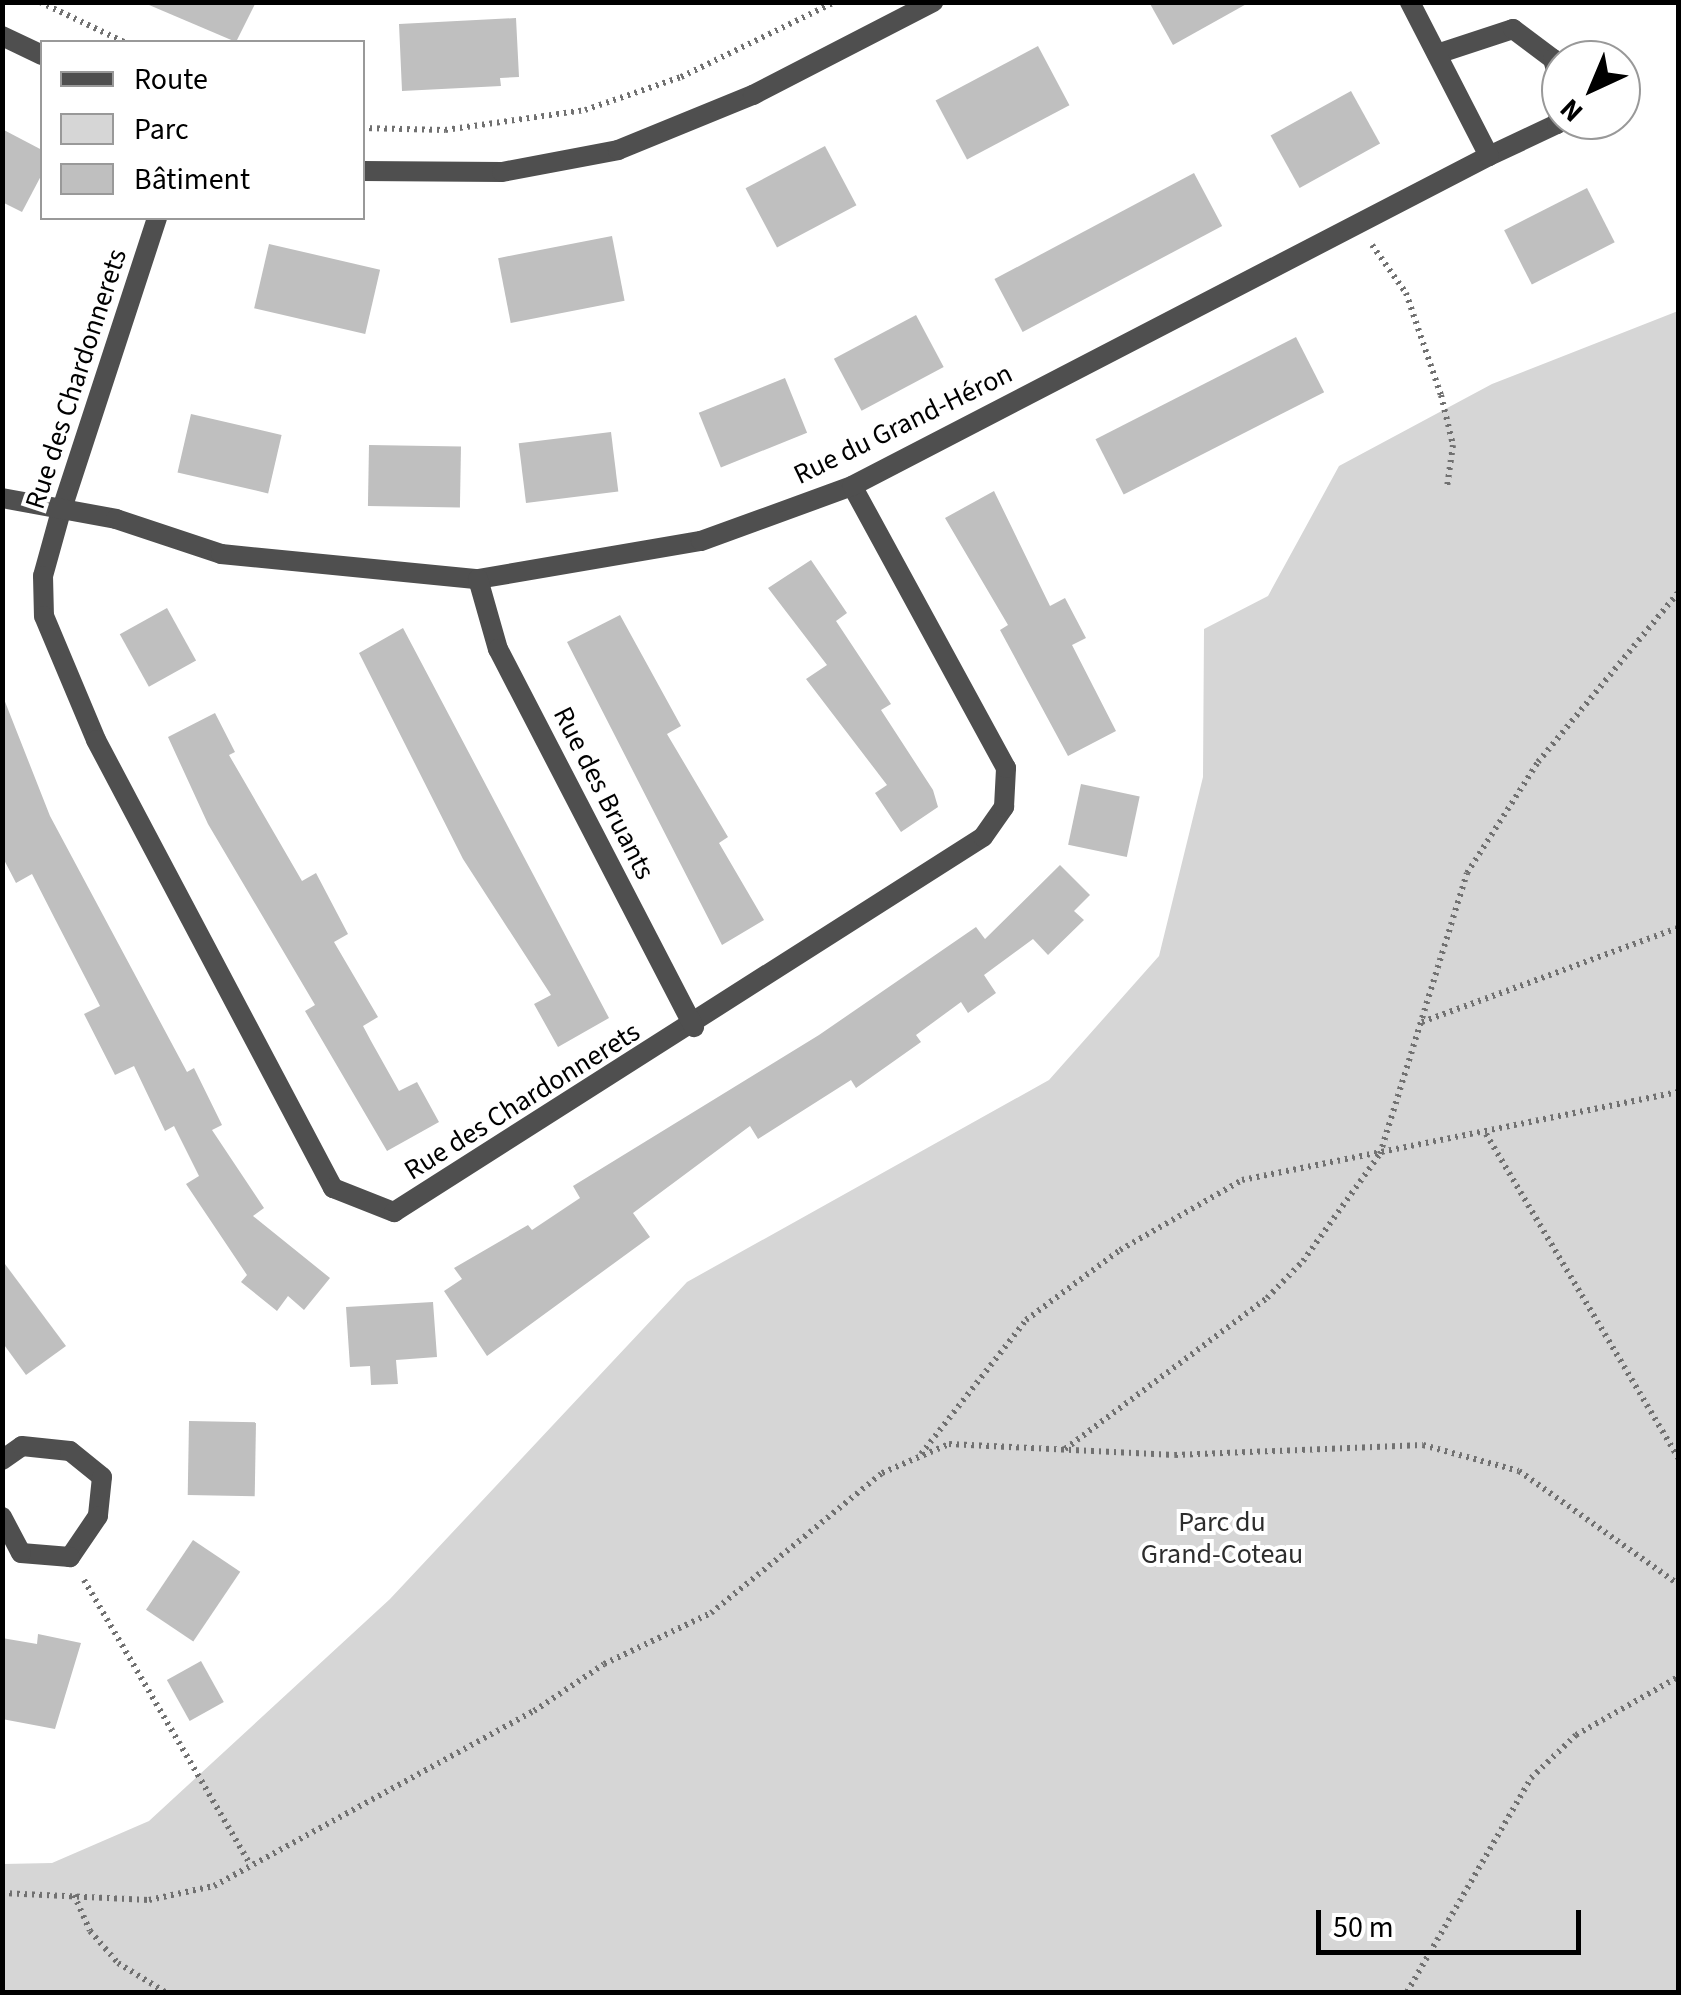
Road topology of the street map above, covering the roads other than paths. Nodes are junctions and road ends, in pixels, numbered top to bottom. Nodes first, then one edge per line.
1 (933, 2) edge
2 (1410, 2) edge
3 (2, 36) edge
4 (1541, 50) edge
5 (40, 54) edge
6 (1437, 54) junction
7 (1541, 132) edge
8 (1489, 156) junction
9 (365, 171) edge
10 (155, 220) edge
11 (852, 486) junction
12 (2, 498) edge
13 (62, 511) junction
14 (478, 579) junction
15 (694, 1027) junction
16 (2, 1460) edge
17 (2, 1516) edge

1 - 9 street
2 - 6 street
3 - 5 street
4 - 6 street
6 - 8 street
7 - 8 street, Rue du Grand-Héron
8 - 11 street, Rue du Grand-Héron
10 - 13 street, Rue des Chardonnerets
11 - 14 street, Rue du Grand-Héron
11 - 15 street, Rue des Chardonnerets
12 - 13 street, Rue du Grand-Héron
13 - 14 street, Rue du Grand-Héron
13 - 15 street, Rue des Chardonnerets
14 - 15 street, Rue des Bruants
16 - 17 street

